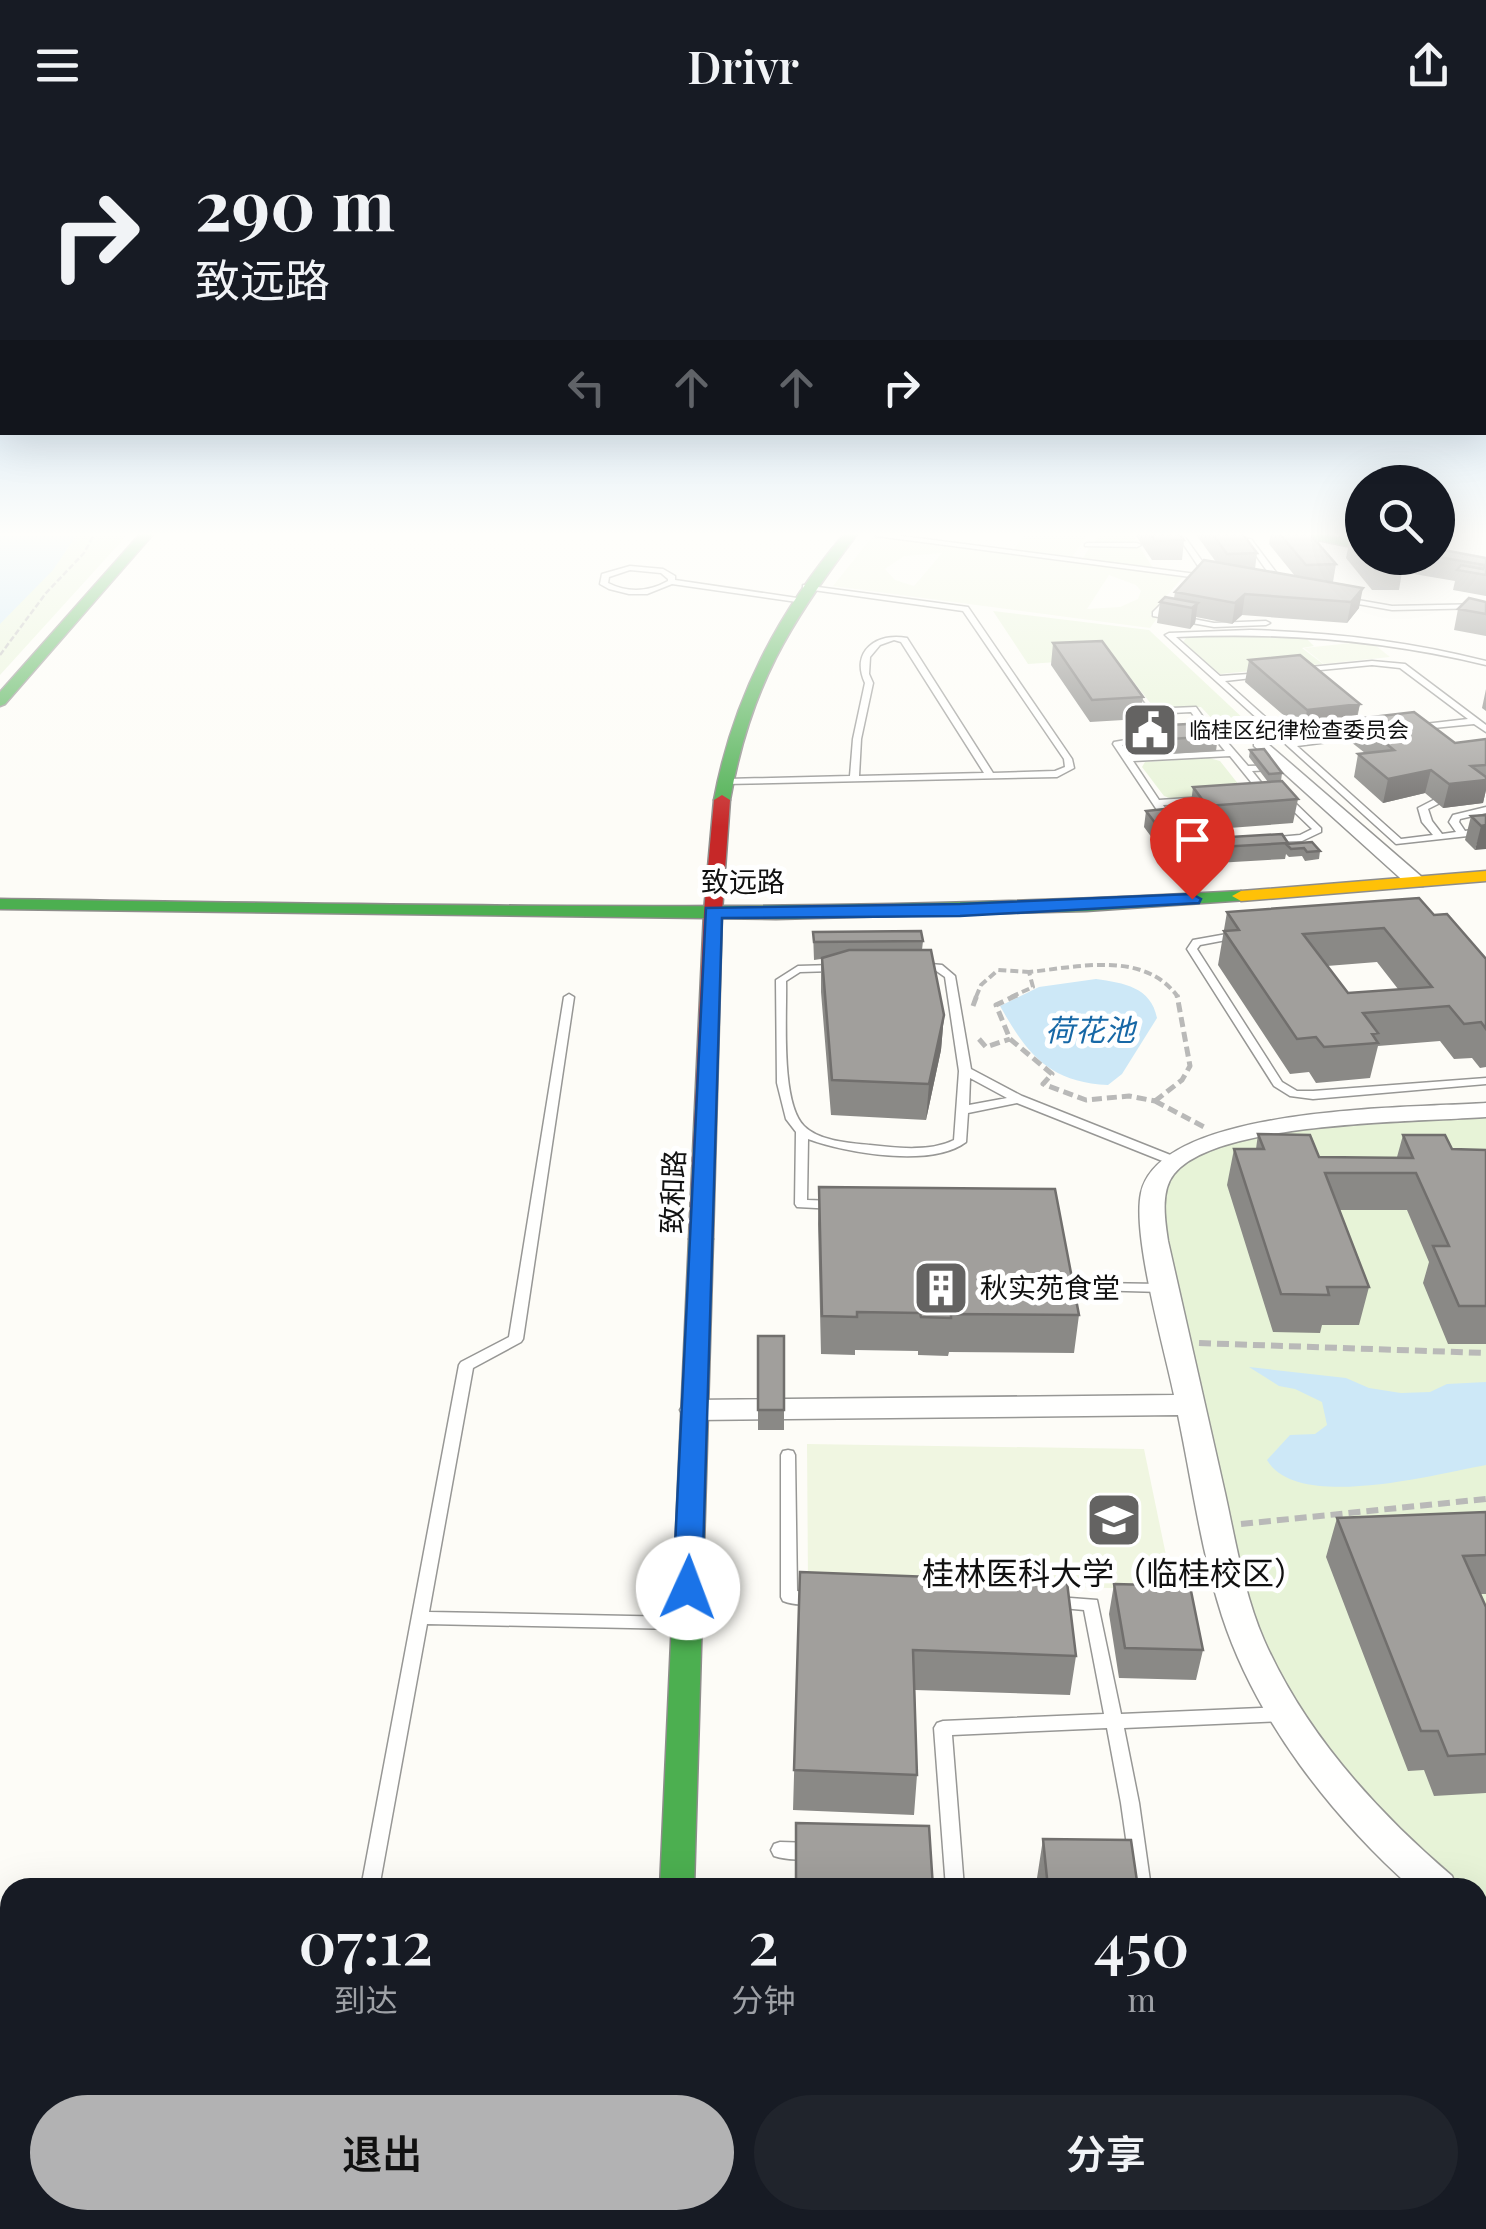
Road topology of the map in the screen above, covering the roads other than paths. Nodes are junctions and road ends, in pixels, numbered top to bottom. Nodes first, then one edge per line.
1 (62, 631) edge
2 (779, 631) edge
3 (980, 631) edge
4 (1245, 631) edge
5 (1281, 631) edge
6 (1372, 631) edge
7 (1486, 654) edge
8 (1486, 663) edge
9 (1298, 671) edge
10 (1278, 673) edge
11 (1218, 680) junction
12 (1127, 686) edge
13 (0, 701) edge
14 (1146, 712) junction
15 (1475, 721) junction
16 (1486, 729) edge
17 (1396, 731) edge
18 (1378, 733) edge
19 (1212, 735) junction
20 (1194, 736) edge
21 (1260, 742) dead end
22 (1290, 744) junction
23 (1232, 753) junction
24 (1128, 760) junction
25 (1287, 766) junction
26 (1246, 769) junction
27 (990, 775) junction
28 (854, 779) junction
29 (726, 782) junction
30 (1266, 796) junction
31 (1248, 797) edge
32 (1211, 800) edge
33 (1157, 803) junction
34 (1464, 803) junction
35 (1486, 810) edge
36 (1174, 830) edge
37 (1486, 831) edge
38 (1462, 834) junction
39 (1440, 837) junction
40 (1250, 842) edge
41 (1486, 876) edge
42 (1416, 882) junction
43 (0, 904) edge
44 (713, 912) junction
45 (1248, 935) edge
46 (909, 966) edge
47 (856, 967) edge
48 (568, 998) dead end
49 (965, 1071) junction
50 (1486, 1082) edge
51 (1428, 1086) junction
52 (1018, 1099) junction
53 (963, 1110) junction
54 (1486, 1110) edge
55 (1448, 1114) junction
56 (802, 1131) junction
57 (1174, 1161) junction
58 (855, 1205) edge
59 (1096, 1287) dead end
60 (1165, 1288) junction
61 (1190, 1405) junction
62 (694, 1410) junction
63 (788, 1455) dead end
64 (826, 1598) edge
65 (1034, 1602) edge
66 (421, 1618) junction
67 (686, 1623) junction
68 (1286, 1714) junction
69 (1115, 1721) junction
70 (780, 1850) dead end
71 (838, 1851) edge
72 (372, 1878) edge
73 (676, 1878) edge
74 (952, 1878) edge
75 (1140, 1878) edge
76 (1429, 1878) edge

1 - 13 main road
2 - 29 main road, 致和路
3 - 27 lane
4 - 11 lane
5 - 8 lane
6 - 7 lane
9 - 15 lane
10 - 11 lane
11 - 22 lane
12 - 14 lane
14 - 19 lane
14 - 24 lane
15 - 16 lane
15 - 17 lane
18 - 22 lane
19 - 20 lane
19 - 23 lane
21 - 25 street
22 - 39 lane
23 - 24 lane
23 - 26 lane
24 - 33 lane
25 - 26 lane
25 - 42 street
26 - 30 lane
27 - 28 lane
27 - 28 lane
28 - 29 lane
29 - 44 main road, 致和路
30 - 31 lane
30 - 40 lane
32 - 33 lane
33 - 36 lane
34 - 35 lane
34 - 38 lane
34 - 39 lane
37 - 38 lane
38 - 39 lane
41 - 42 main road, 致远路
42 - 44 main road, 致远路
43 - 44 main road, 致远路
44 - 62 main road, 致和路
45 - 51 lane
46 - 49 lane
47 - 56 lane
48 - 66 lane
49 - 52 lane
49 - 53 lane
50 - 51 lane
51 - 55 lane
52 - 53 lane
52 - 57 lane
53 - 56 lane
54 - 55 street
55 - 57 street
56 - 58 lane
57 - 60 street
59 - 60 lane
60 - 61 street
61 - 62 street
61 - 68 street
62 - 67 main road, 致和路
63 - 64 lane
65 - 69 lane
66 - 67 lane
66 - 72 lane
67 - 73 main road, 致和路
68 - 69 lane
68 - 76 street
69 - 74 lane
69 - 75 lane
70 - 71 lane

